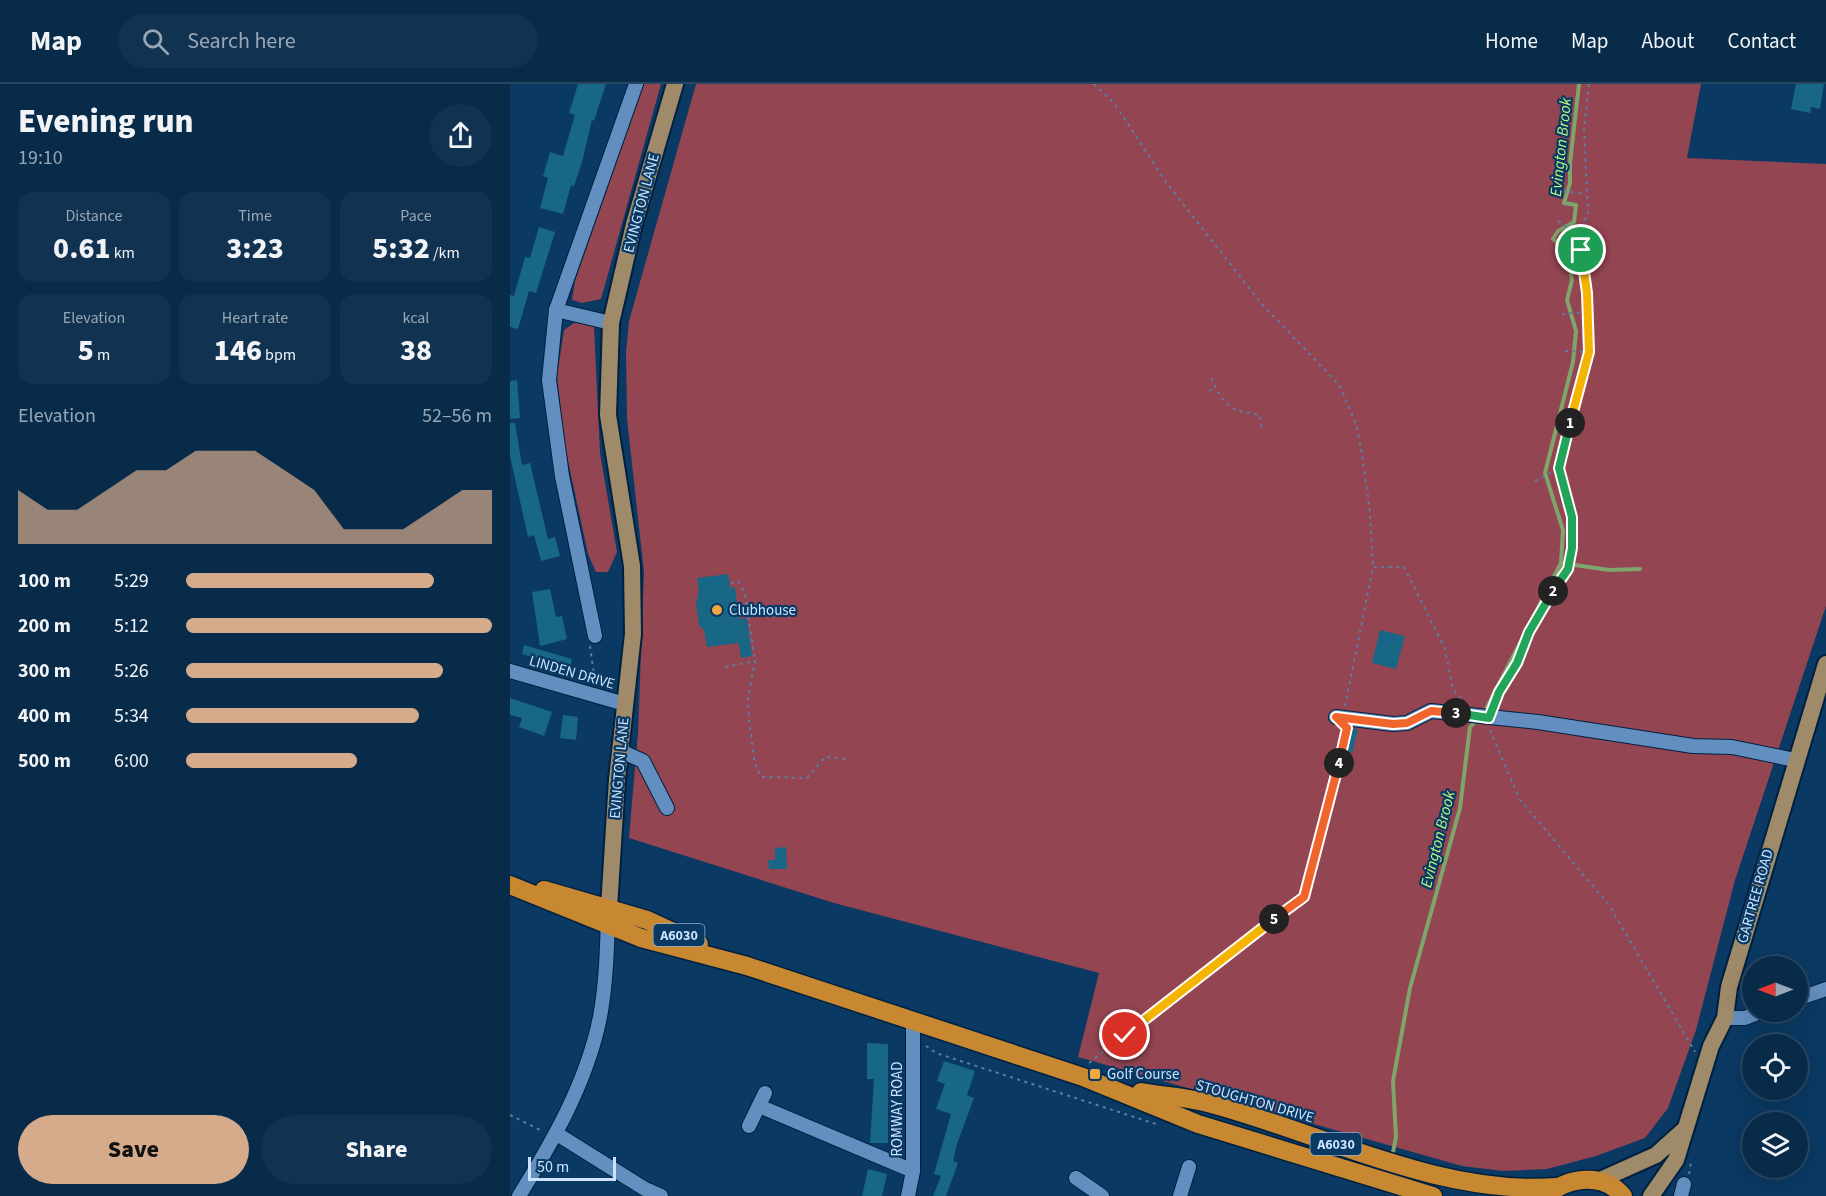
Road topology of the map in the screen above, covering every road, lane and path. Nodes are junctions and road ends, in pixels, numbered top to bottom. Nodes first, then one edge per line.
1 (636, 84) edge
2 (675, 84) edge
3 (1094, 84) edge
4 (1589, 84) edge
5 (1556, 190) dead end
6 (1586, 194) junction
7 (1558, 221) dead end
8 (1575, 233) junction
9 (556, 310) junction
10 (1588, 312) junction
11 (1562, 314) dead end
12 (611, 323) junction
13 (1565, 351) dead end
14 (1589, 352) junction
15 (1211, 378) dead end
16 (1216, 387) junction
17 (1209, 391) dead end
18 (1262, 431) dead end
19 (1559, 468) junction
20 (1535, 481) dead end
21 (1373, 567) junction
22 (731, 583) dead end
23 (595, 636) joint
24 (755, 661) junction
25 (1826, 664) edge
26 (725, 667) dead end
27 (510, 671) edge
28 (597, 696) junction
29 (625, 705) junction
30 (1336, 717) junction
31 (1484, 717) junction
32 (621, 751) junction
33 (845, 759) dead end
34 (1795, 759) junction
35 (667, 808) dead end
36 (510, 883) edge
37 (608, 916) junction
38 (1826, 988) edge
39 (1808, 995) edge
40 (1725, 1018) junction
41 (1742, 1018) edge
42 (912, 1022) junction
43 (1700, 1044) dead end
44 (1074, 1074) junction
45 (1115, 1089) junction
46 (765, 1093) dead end
47 (759, 1106) junction
48 (510, 1115) edge
49 (749, 1126) dead end
50 (1685, 1128) junction
51 (556, 1136) junction
52 (1189, 1167) dead end
53 (913, 1171) junction
54 (1076, 1178) dead end
55 (1598, 1180) junction
56 (1552, 1191) edge
57 (519, 1196) edge
58 (661, 1196) edge
59 (908, 1196) edge
60 (1102, 1196) edge
61 (1180, 1196) edge
62 (1433, 1196) edge
63 (1623, 1196) edge
64 (1651, 1196) edge

1 - 9 street
2 - 12 main road, EVINGTON LANE
3 - 21 path
4 - 6 path
5 - 6 path
6 - 8 path
7 - 8 path
8 - 10 path
9 - 12 street
9 - 23 street
10 - 11 path
10 - 14 path
12 - 29 main road, EVINGTON LANE
13 - 14 path
14 - 19 path
15 - 16 path
16 - 17 path
16 - 18 path
19 - 20 path
19 - 31 path
21 - 30 path
21 - 31 path
22 - 24 path
23 - 28 path
24 - 26 path
24 - 33 path
25 - 34 main road, GARTREE ROAD
27 - 28 street, LINDEN DRIVE
28 - 29 street, LINDEN DRIVE
29 - 32 main road, EVINGTON LANE
30 - 31 street
30 - 44 path
31 - 34 street
31 - 43 path
32 - 35 street
32 - 37 main road, EVINGTON LANE
34 - 40 main road, GARTREE ROAD
36 - 37 highway, A6030
37 - 42 highway, STOUGHTON DRIVE / A6030
37 - 51 street, EVINGTON LANE
38 - 39 street
40 - 41 street
40 - 50 main road, GARTREE ROAD
42 - 44 highway, STOUGHTON DRIVE / A6030
42 - 53 street, ROMWAY ROAD
44 - 45 highway, STOUGHTON DRIVE / A6030
45 - 56 highway, STOUGHTON DRIVE / A6030
45 - 62 highway, STOUGHTON DRIVE / A6030
46 - 47 street
47 - 49 street
47 - 53 street
48 - 51 path
50 - 55 main road
50 - 64 main road, GARTREE ROAD
51 - 57 street, EVINGTON LANE
51 - 58 street
52 - 61 street
53 - 59 street, ROMWAY ROAD
54 - 60 street
55 - 56 highway, STOUGHTON DRIVE
55 - 63 highway

